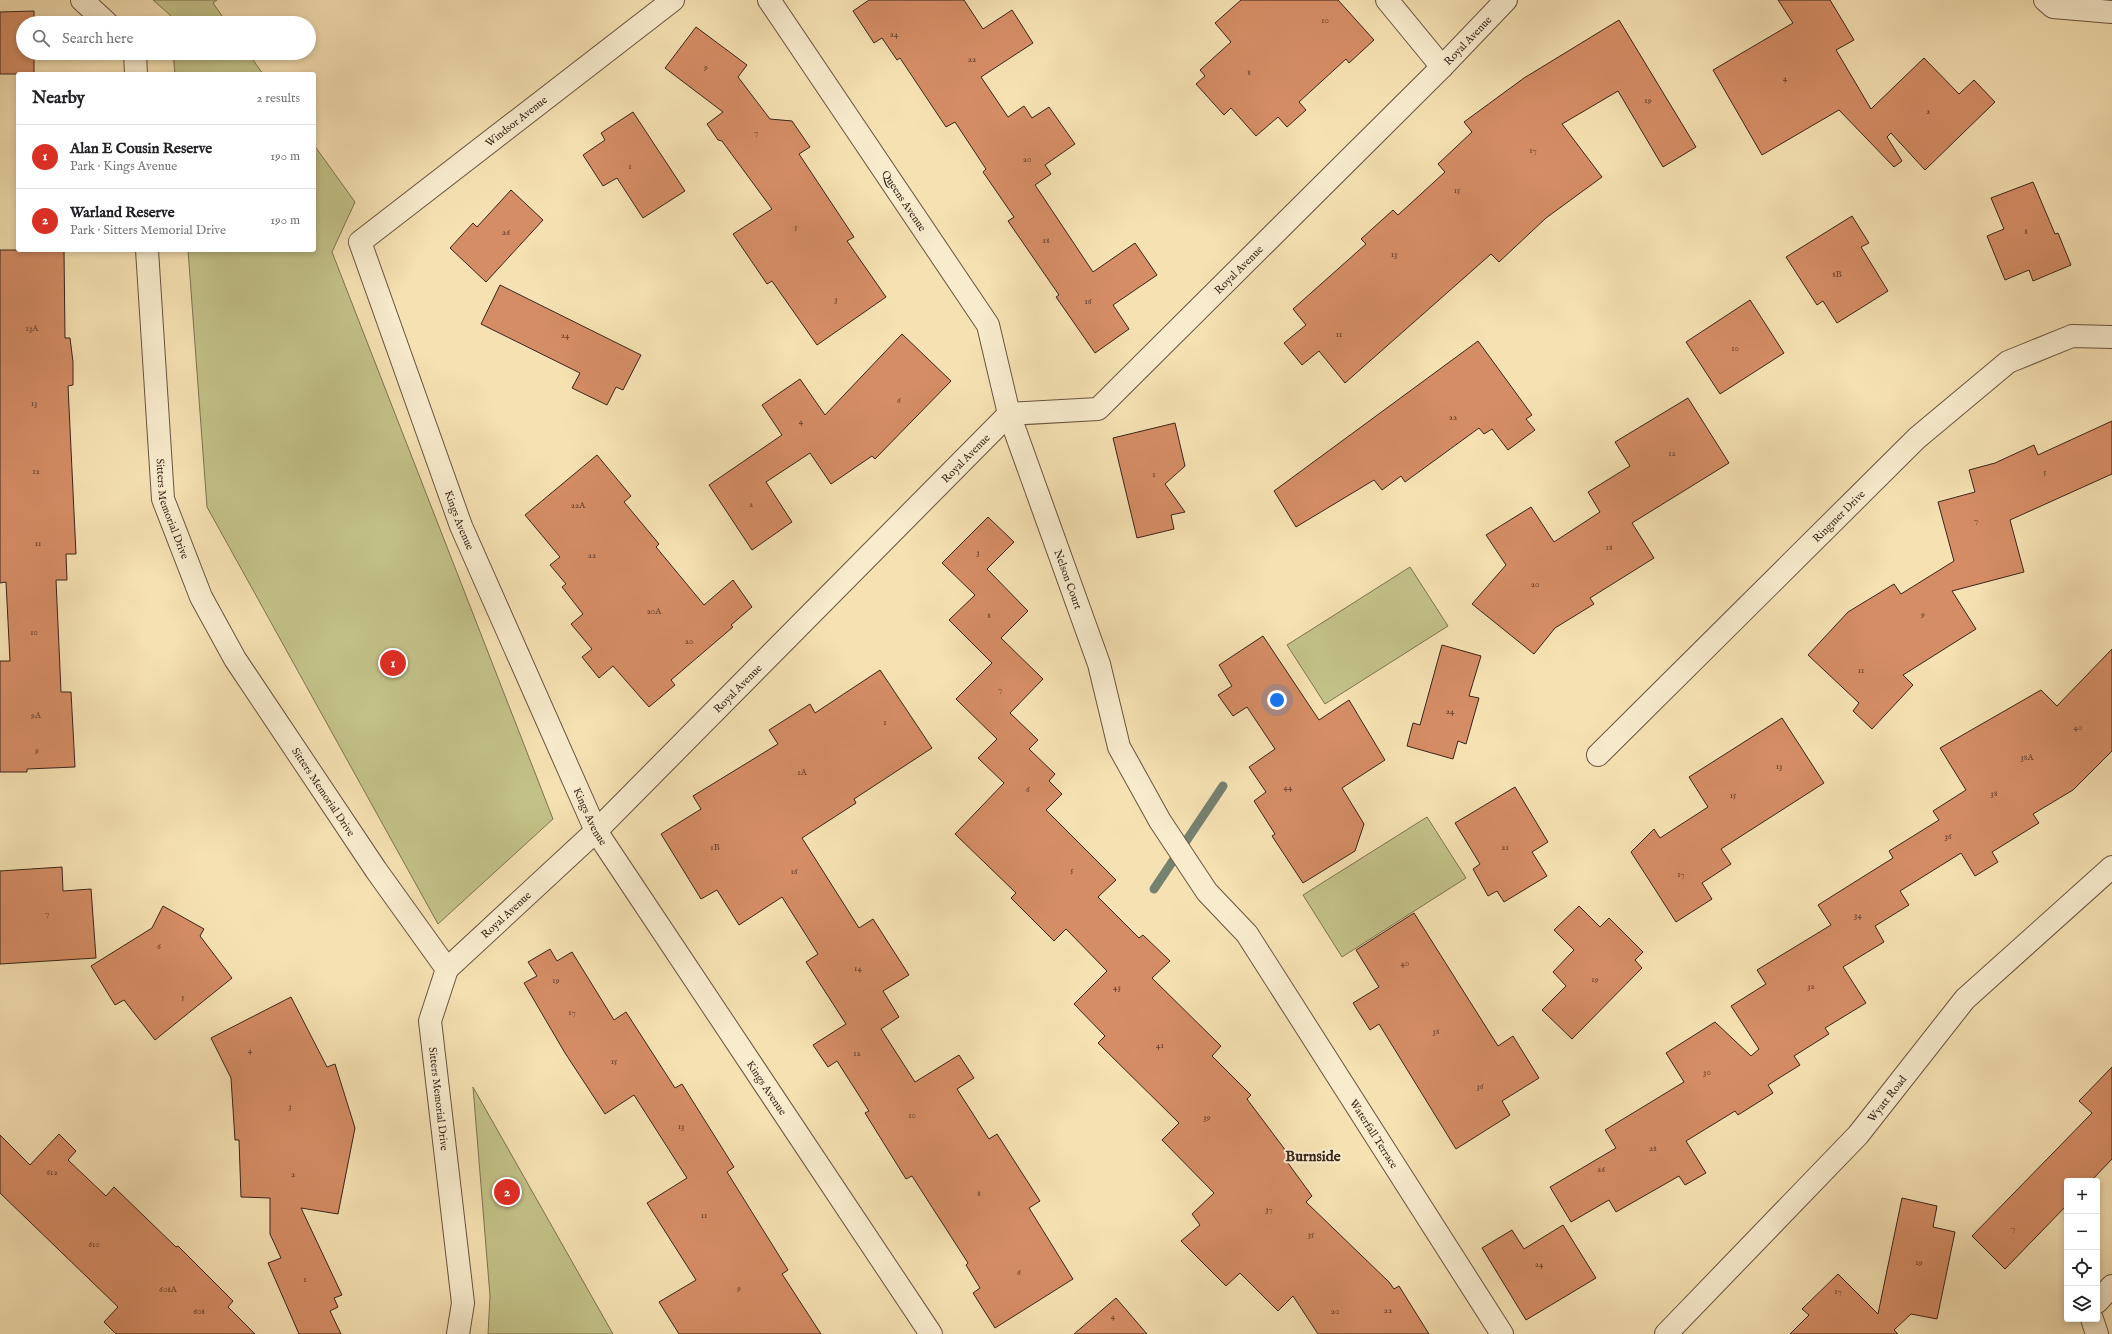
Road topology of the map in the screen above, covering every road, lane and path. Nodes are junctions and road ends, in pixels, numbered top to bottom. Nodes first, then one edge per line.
1 (82, 0) edge
2 (673, 0) edge
3 (769, 0) edge
4 (1387, 0) edge
5 (1506, 0) edge
6 (2045, 0) edge
7 (2112, 12) edge
8 (99, 16) edge
9 (135, 60) edge
10 (1442, 67) junction
11 (136, 72) edge
12 (360, 242) joint
13 (147, 252) edge
14 (2112, 337) edge
15 (1010, 414) junction
16 (1598, 755) dead end
17 (596, 831) junction
18 (1167, 832) joint
19 (2112, 867) edge
20 (446, 969) junction
21 (2112, 1286) edge
22 (2100, 1299) edge
23 (2093, 1322) edge
24 (458, 1334) edge
25 (931, 1334) edge
26 (1502, 1334) edge
27 (1666, 1334) edge
28 (2097, 1334) edge

1 - 8 street
2 - 12 street, Windsor Avenue
3 - 15 street, Queens Avenue
4 - 10 street
5 - 10 street, Royal Avenue
6 - 7 street
9 - 11 street
10 - 15 street, Royal Avenue
12 - 17 street, Kings Avenue
13 - 20 street, Sitters Memorial Drive
14 - 16 street, Ringmer Drive
15 - 17 street, Royal Avenue
15 - 18 street, Nelson Court
17 - 20 street, Royal Avenue
17 - 25 street, Kings Avenue
18 - 26 street, Waterfall Terrace
19 - 27 street, Wyatt Road
20 - 24 street, Sitters Memorial Drive
21 - 22 street
23 - 28 street

